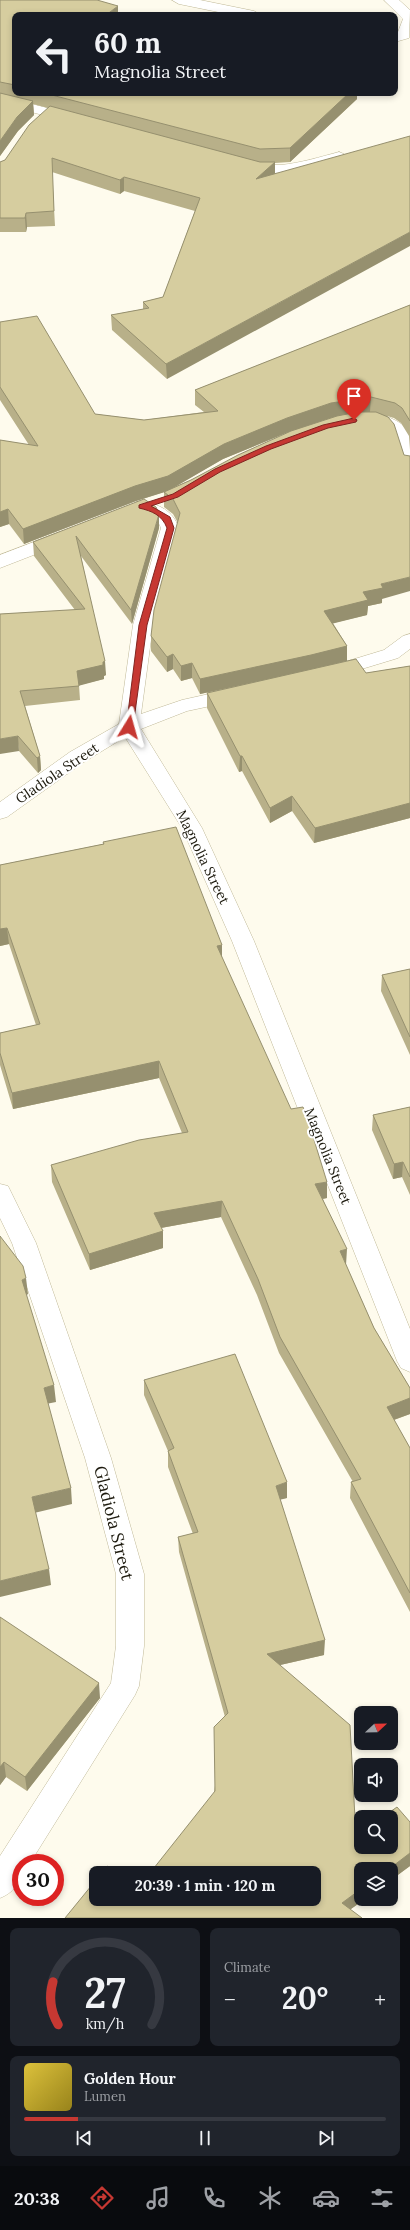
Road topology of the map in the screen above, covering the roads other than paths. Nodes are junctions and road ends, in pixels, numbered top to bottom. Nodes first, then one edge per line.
1 (179, 0) edge
2 (391, 0) edge
3 (239, 12) edge
4 (410, 18) edge
5 (398, 37) edge
6 (0, 100) edge
7 (48, 112) junction
8 (87, 123) edge
9 (34, 126) edge
10 (349, 154) edge
11 (232, 163) edge
12 (354, 420) edge
13 (410, 465) edge
14 (169, 498) edge
15 (78, 531) edge
16 (0, 562) edge
17 (410, 640) edge
18 (314, 677) edge
19 (254, 691) edge
20 (129, 727) junction
21 (0, 812) edge
22 (0, 1193) edge
23 (410, 1362) edge
24 (0, 1883) edge

1 - 3 street
2 - 4 street
4 - 5 street
6 - 7 street
7 - 8 street
7 - 9 street
10 - 11 street
12 - 13 street
14 - 20 street
15 - 16 street
17 - 18 street
19 - 20 street, Gladiola Street
20 - 21 street, Gladiola Street
20 - 23 street, Magnolia Street
22 - 24 street, Gladiola Street

